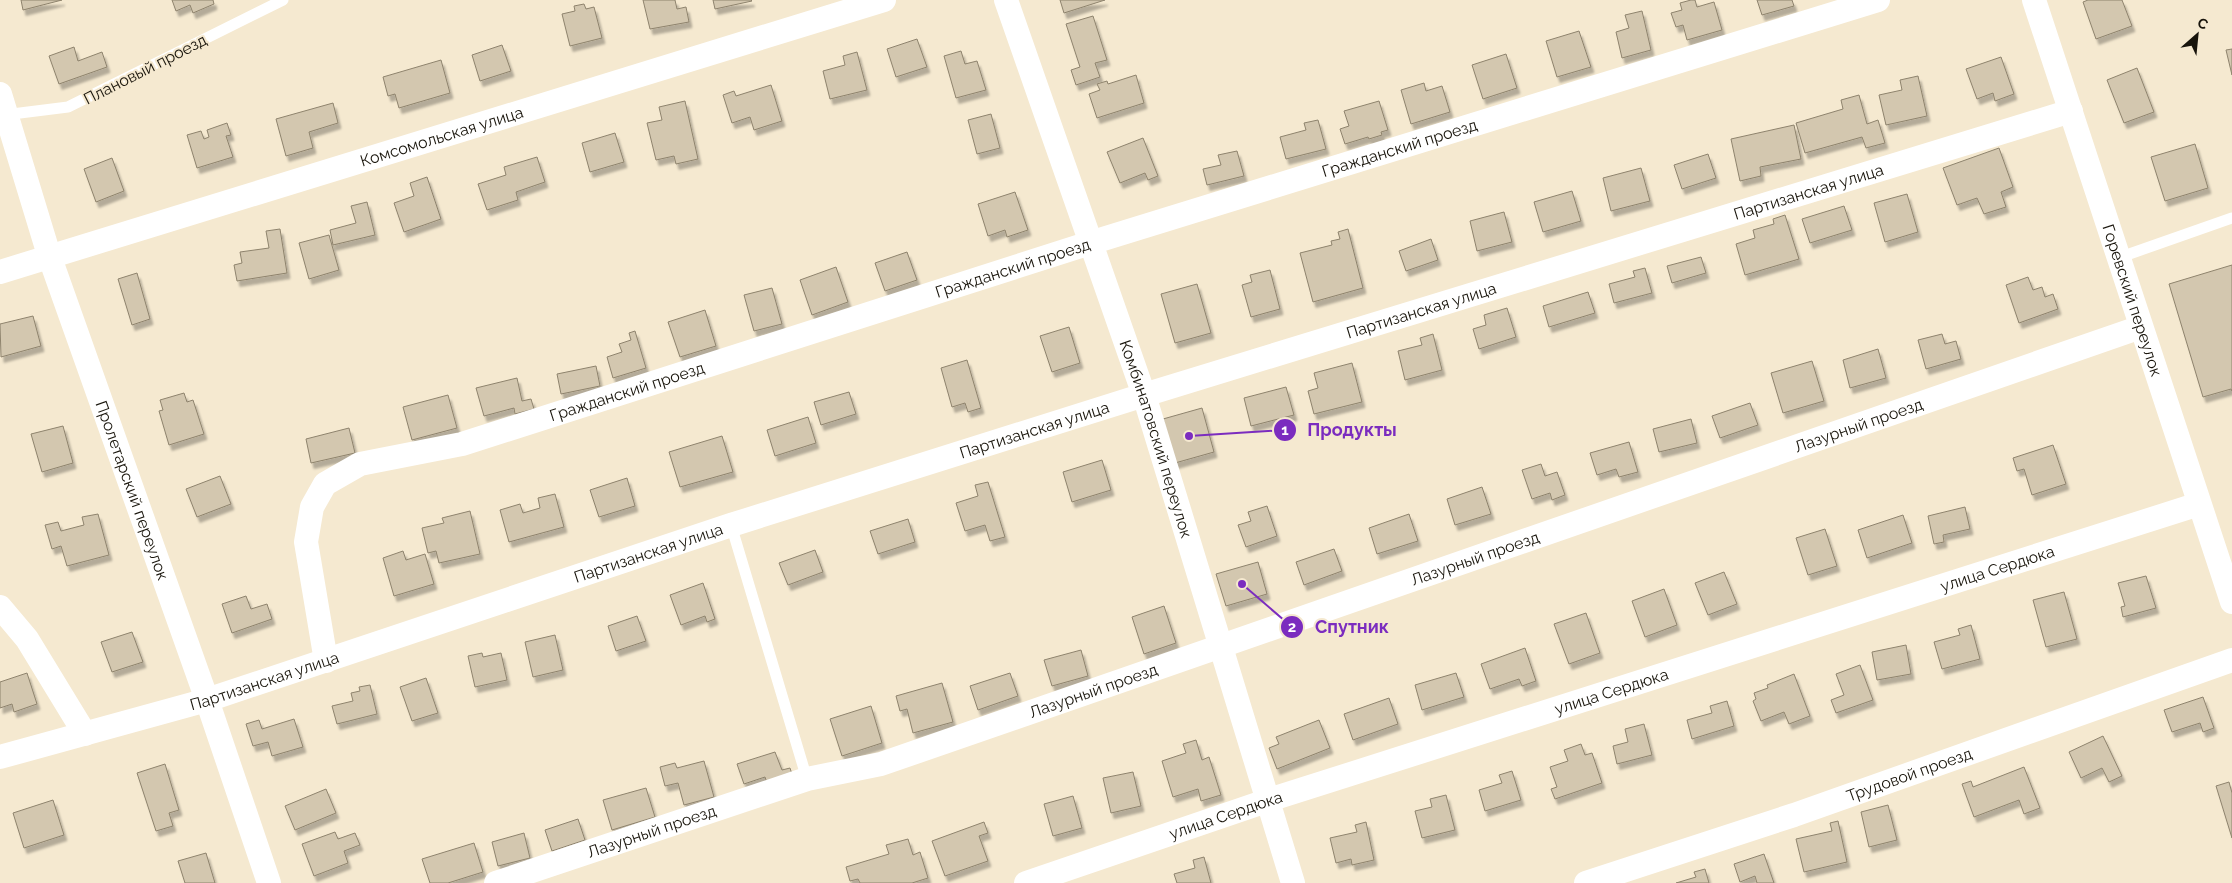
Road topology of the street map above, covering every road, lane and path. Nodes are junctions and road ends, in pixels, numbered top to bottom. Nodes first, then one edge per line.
1 (284, 0) edge
2 (884, 0) edge
3 (1006, 0) edge
4 (1878, 0) edge
5 (2034, 0) edge
6 (2, 108) edge
7 (2071, 111) junction
8 (2232, 218) edge
9 (1090, 243) junction
10 (49, 255) junction
11 (2118, 258) junction
12 (0, 272) edge
13 (2141, 327) junction
14 (1144, 395) junction
15 (2199, 504) junction
16 (732, 525) junction
17 (2232, 602) edge
18 (0, 607) edge
19 (1222, 645) junction
20 (2232, 660) edge
21 (326, 661) junction
22 (207, 700) junction
23 (85, 734) junction
24 (0, 757) edge
25 (806, 779) junction
26 (1269, 800) junction
27 (269, 883) edge
28 (496, 883) edge
29 (1026, 883) edge
30 (1293, 883) edge
31 (1586, 883) edge

1 - 6 lane, Плановый проезд
2 - 10 street, Комсомольская улица
3 - 9 street, Комбинатовский переулок
4 - 9 street, Гражданский проезд
5 - 7 street, Горевский переулок
6 - 10 street, Пролетарский переулок
7 - 11 street, Горевский переулок
7 - 14 street, Партизанская улица
8 - 11 lane
9 - 14 street, Комбинатовский переулок
9 - 21 street, Гражданский проезд
10 - 12 street, Комсомольская улица
10 - 22 street, Пролетарский переулок
11 - 13 street, Горевский переулок
13 - 15 street, Горевский переулок
13 - 19 street, Лазурный проезд
14 - 16 street, Партизанская улица
14 - 19 street, Комбинатовский переулок
15 - 17 street, Горевский переулок
15 - 26 street, улица Сердюка
16 - 21 street, Партизанская улица
16 - 25 lane
18 - 23 street
19 - 25 street, Лазурный проезд
19 - 26 street, Комбинатовский переулок
20 - 31 street, Трудовой проезд
21 - 22 street, Партизанская улица
22 - 23 street, Партизанская улица
22 - 27 street, Пролетарский переулок
23 - 24 street, Партизанская улица
25 - 28 street, Лазурный проезд
26 - 29 street, улица Сердюка
26 - 30 street, Комбинатовский переулок

